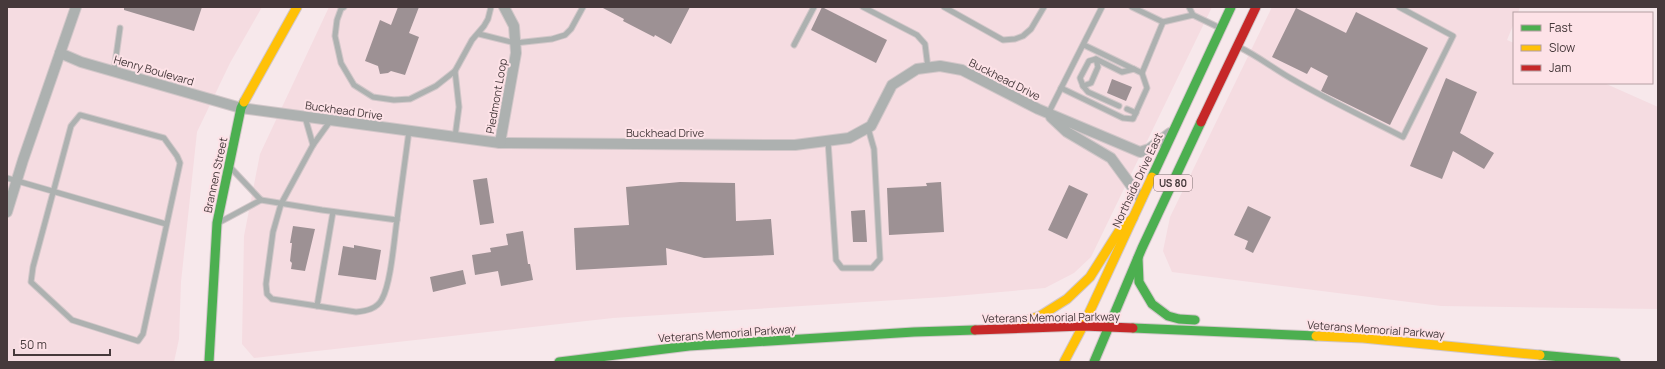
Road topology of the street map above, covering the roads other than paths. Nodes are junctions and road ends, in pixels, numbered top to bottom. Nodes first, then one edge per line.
1 (76, 7) edge
2 (297, 7) edge
3 (344, 7) edge
4 (491, 7) edge
5 (504, 7) edge
6 (583, 7) edge
7 (814, 7) edge
8 (863, 7) edge
9 (944, 7) edge
10 (1044, 7) edge
11 (1102, 7) edge
12 (1132, 7) edge
13 (1189, 7) edge
14 (1231, 7) edge
15 (1256, 7) edge
16 (1399, 7) edge
17 (1193, 15) junction
18 (1163, 22) junction
19 (120, 28) dead end
20 (1220, 28) junction
21 (479, 34) junction
22 (515, 43) junction
23 (1084, 44) junction
24 (794, 45) dead end
25 (1237, 46) junction
26 (60, 53) junction
27 (1096, 59) junction
28 (928, 68) junction
29 (1134, 69) junction
30 (114, 71) junction
31 (455, 71) junction
32 (1142, 73) junction
33 (1083, 86) junction
34 (1061, 88) junction
35 (1119, 106) dead end
36 (241, 108) junction
37 (1127, 109) dead end
38 (1136, 113) junction
39 (1048, 114) junction
40 (305, 117) junction
41 (331, 120) junction
42 (868, 128) junction
43 (409, 131) junction
44 (1173, 131) junction
45 (455, 137) junction
46 (828, 141) junction
47 (500, 143) junction
48 (313, 145) junction
49 (229, 166) junction
50 (12, 179) edge
51 (54, 190) junction
52 (1141, 199) junction
53 (261, 200) junction
54 (281, 204) junction
55 (7, 212) edge
56 (333, 212) junction
57 (1133, 218) junction
58 (397, 220) junction
59 (217, 223) junction
60 (166, 224) junction
61 (1138, 258) junction
62 (317, 306) junction
63 (1203, 321) dead end
64 (1083, 326) junction
65 (1311, 326) dead end
66 (1108, 327) junction
67 (1000, 329) junction
68 (1430, 344) junction
69 (209, 362) edge
70 (559, 362) edge
71 (1064, 362) edge
72 (1094, 362) edge
73 (1616, 362) edge

1 - 26 street
2 - 36 main road, Brannen Street
3 - 31 lane
4 - 21 lane
5 - 22 street, Piedmont Loop
6 - 22 lane
7 - 24 lane
8 - 28 lane
9 - 10 lane
11 - 23 lane
12 - 18 lane
13 - 17 lane
14 - 20 main road, Northside Drive East / US 80
15 - 25 main road, US 80
16 - 25 lane
17 - 18 lane
17 - 20 lane
18 - 32 lane
19 - 30 lane
20 - 44 main road, Northside Drive East / US 80
21 - 22 lane
21 - 31 lane
22 - 47 street, Piedmont Loop
23 - 29 lane
23 - 34 lane
25 - 61 main road, US 80
26 - 30 street, Henry Boulevard
26 - 50 street
27 - 29 lane
27 - 33 lane
27 - 33 lane
28 - 39 street, Buckhead Drive
28 - 42 street, Buckhead Drive
29 - 32 lane
30 - 36 street, Henry Boulevard
31 - 45 lane
32 - 38 lane
33 - 35 lane
34 - 38 lane
34 - 39 lane
36 - 40 street, Buckhead Drive
36 - 49 main road, Brannen Street
37 - 38 lane
39 - 44 street, Buckhead Drive
39 - 52 street, Buckhead Drive
40 - 41 street, Buckhead Drive
40 - 48 lane
41 - 43 street, Buckhead Drive
41 - 48 lane
42 - 46 street, Buckhead Drive
42 - 46 lane
43 - 45 street, Buckhead Drive
43 - 58 lane
44 - 52 main road, Northside Drive East / US 80
45 - 47 street, Buckhead Drive
46 - 47 street, Buckhead Drive
48 - 54 lane
49 - 53 lane
49 - 59 main road, Brannen Street
50 - 51 lane
50 - 55 street
51 - 60 lane
51 - 60 lane
51 - 60 lane
52 - 57 main road, Northside Drive East / US 80
53 - 54 lane
53 - 59 lane
54 - 56 lane
54 - 62 lane
56 - 58 lane
56 - 62 lane
57 - 64 main road, Northside Drive East / US 80
57 - 67 main road
58 - 62 lane
59 - 69 main road, Brannen Street
61 - 63 main road
61 - 66 main road, US 80
64 - 66 main road, Veterans Memorial Parkway
64 - 67 main road, Veterans Memorial Parkway
64 - 71 main road, Northside Drive East / US 80
65 - 68 main road
66 - 68 main road, Veterans Memorial Parkway
66 - 72 main road, US 80
67 - 70 main road, Veterans Memorial Parkway
68 - 73 main road, Veterans Memorial Parkway

